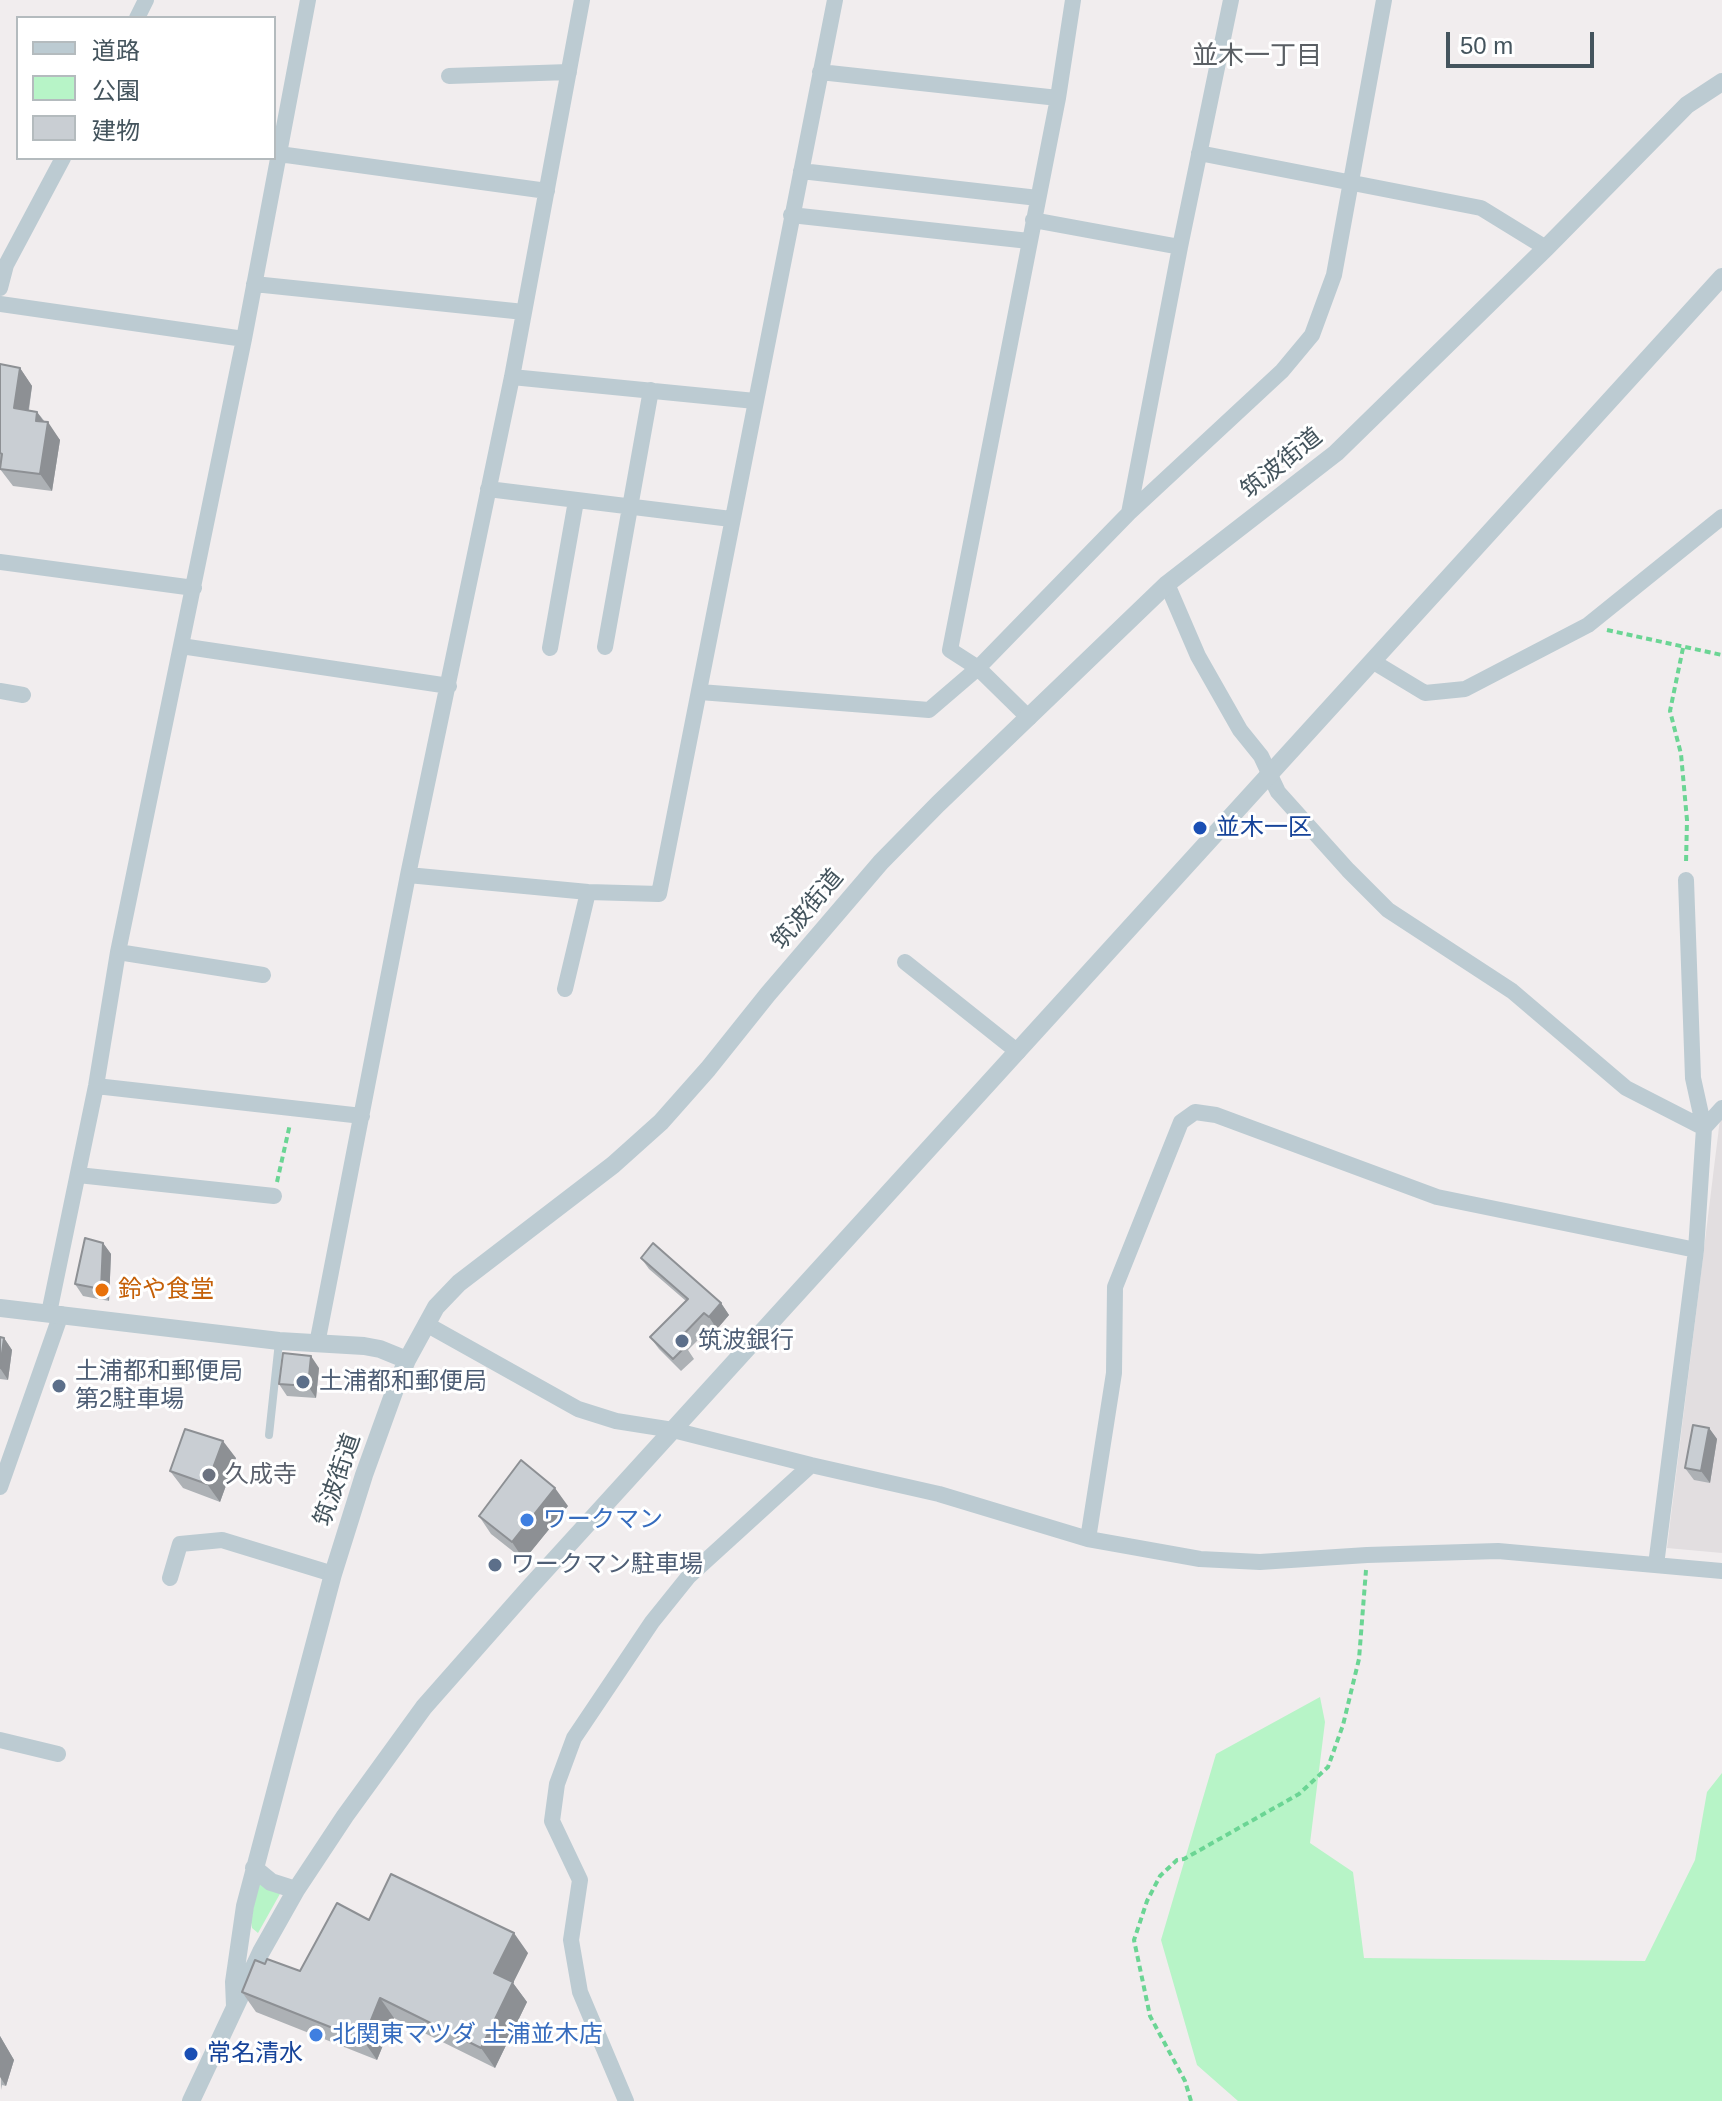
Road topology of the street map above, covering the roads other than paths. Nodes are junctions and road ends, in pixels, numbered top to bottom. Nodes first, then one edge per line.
1 (308, 0) edge
2 (582, 0) edge
3 (835, 0) edge
4 (1073, 0) edge
5 (1231, 0) edge
6 (1384, 0) edge
7 (569, 72) junction
8 (820, 72) junction
9 (449, 76) dead end
10 (1722, 82) edge
11 (1058, 98) junction
12 (1199, 153) junction
13 (279, 154) junction
14 (62, 160) edge
15 (801, 171) junction
16 (1351, 181) junction
17 (547, 191) junction
18 (1038, 198) junction
19 (791, 215) junction
20 (1033, 220) junction
21 (1029, 241) junction
22 (1180, 247) junction
23 (1546, 248) junction
24 (1722, 277) edge
25 (254, 284) junction
26 (0, 288) edge
27 (0, 304) edge
28 (524, 312) junction
29 (244, 339) junction
30 (512, 377) junction
31 (651, 390) junction
32 (755, 401) junction
33 (488, 489) junction
34 (576, 501) junction
35 (630, 507) junction
36 (1129, 513) junction
37 (1722, 517) edge
38 (731, 519) junction
39 (0, 562) edge
40 (1167, 584) junction
41 (194, 588) junction
42 (181, 646) junction
43 (605, 647) dead end
44 (550, 648) dead end
45 (1372, 661) junction
46 (978, 668) junction
47 (449, 686) junction
48 (0, 691) edge
49 (700, 692) junction
50 (23, 695) dead end
51 (1029, 718) junction
52 (1270, 773) junction
53 (408, 875) junction
54 (1686, 880) road end
55 (588, 892) junction
56 (118, 952) junction
57 (905, 962) dead end
58 (263, 975) dead end
59 (565, 989) dead end
60 (1018, 1052) junction
61 (96, 1086) junction
62 (1722, 1108) edge
63 (362, 1116) junction
64 (1704, 1128) junction
65 (78, 1175) junction
66 (274, 1196) road end
67 (1696, 1250) junction
68 (0, 1308) edge
69 (55, 1313) junction
70 (426, 1324) junction
71 (279, 1341) junction
72 (317, 1344) junction
73 (407, 1360) junction
74 (673, 1430) junction
75 (269, 1435) dead end
76 (6, 1450) edge
77 (811, 1465) junction
78 (0, 1487) edge
79 (1088, 1539) junction
80 (1656, 1565) junction
81 (1722, 1571) edge
82 (333, 1574) junction
83 (170, 1578) dead end
84 (0, 1740) edge
85 (58, 1754) dead end
86 (254, 1868) junction
87 (296, 1890) junction
88 (241, 1928) junction
89 (261, 1952) junction
90 (235, 2006) junction
91 (191, 2101) edge
92 (626, 2101) edge

1 - 13 street
2 - 7 street
3 - 8 street
4 - 11 street
5 - 12 street
6 - 16 street
7 - 9 street
7 - 17 street
8 - 11 street
8 - 15 street
10 - 23 street, 筑波街道
11 - 18 street
12 - 16 street
12 - 22 street
13 - 17 street
13 - 25 street
14 - 26 street
15 - 18 street
15 - 19 street
16 - 23 street
16 - 36 street
17 - 28 street
18 - 20 street
19 - 21 street
19 - 32 street
20 - 21 street
20 - 22 street
21 - 46 street
22 - 36 street
23 - 40 street, 筑波街道
24 - 45 street
25 - 28 street
25 - 29 street
27 - 29 street
28 - 30 street
29 - 41 street
30 - 31 street
30 - 33 street
31 - 32 street
31 - 35 street
32 - 38 street
33 - 34 street
33 - 47 street
34 - 35 street
34 - 44 street
35 - 38 street
35 - 43 street
36 - 46 street
37 - 45 street
38 - 49 street
39 - 41 street
40 - 51 street, 筑波街道
40 - 52 street
41 - 42 street
42 - 47 street
42 - 56 street
45 - 52 street
46 - 49 street
46 - 51 street
47 - 53 street
48 - 50 street
49 - 55 street
51 - 70 street, 筑波街道
52 - 60 street
52 - 64 street
53 - 55 street
53 - 63 street
54 - 64 street
55 - 59 street
56 - 58 street
56 - 61 street
57 - 60 street
60 - 74 street
61 - 63 street
61 - 65 street
62 - 64 street
63 - 72 street
64 - 67 street
65 - 66 street
65 - 69 street
67 - 79 street
67 - 80 street
68 - 69 street
69 - 71 street
69 - 76 street
70 - 73 street, 筑波街道
70 - 74 street
71 - 72 street
71 - 75 lane
72 - 73 street
73 - 82 street, 筑波街道
74 - 77 street
74 - 87 street
76 - 78 street
77 - 79 street
77 - 92 street
79 - 80 street
80 - 81 street
82 - 83 street
82 - 86 street, 筑波街道
84 - 85 street
86 - 87 street
86 - 88 street, 筑波街道
87 - 89 street
88 - 89 street
88 - 90 street, 筑波街道
89 - 90 street
90 - 91 street

